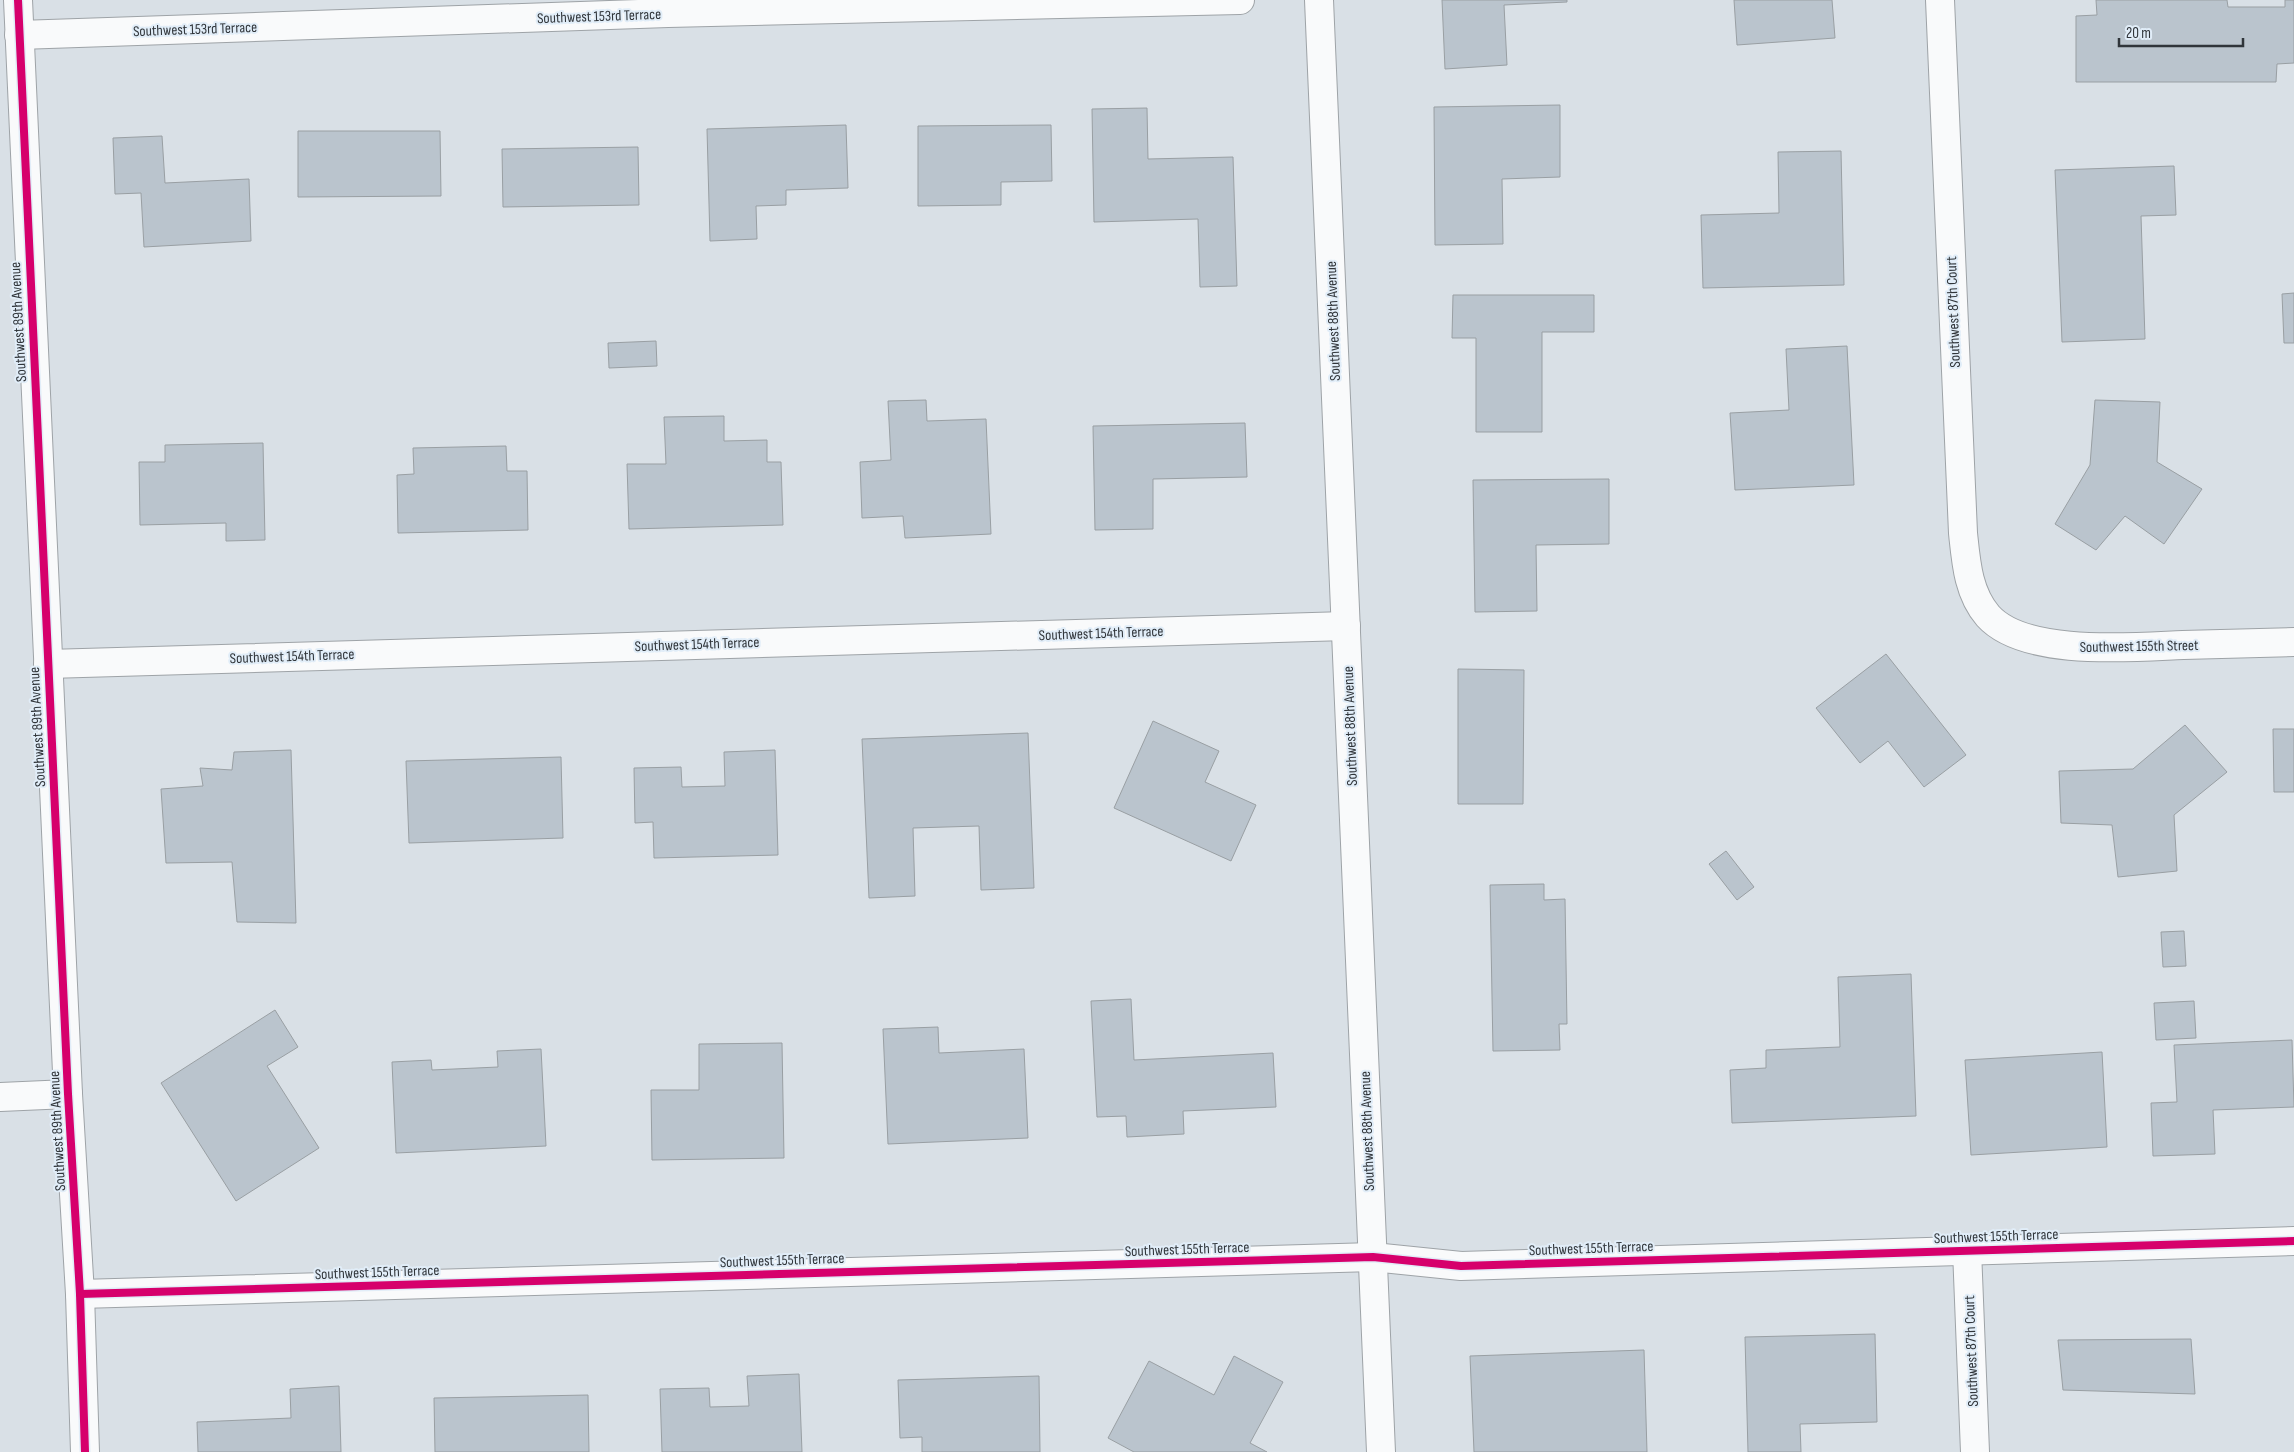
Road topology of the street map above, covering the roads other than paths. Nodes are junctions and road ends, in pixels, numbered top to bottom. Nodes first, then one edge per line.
1 (18, 0) edge
2 (1240, 0) edge
3 (1319, 0) edge
4 (1940, 0) edge
5 (668, 7) edge
6 (19, 34) junction
7 (1990, 617) joint
8 (1346, 626) junction
9 (2294, 642) edge
10 (48, 664) junction
11 (68, 1094) junction
12 (0, 1096) edge
13 (2294, 1241) edge
14 (1968, 1250) junction
15 (1373, 1258) junction
16 (80, 1294) junction
17 (85, 1452) edge
18 (1381, 1452) edge
19 (1975, 1452) edge

1 - 6 street, Southwest 89th Avenue
2 - 5 street, Southwest 153rd Terrace
3 - 8 street, Southwest 88th Avenue
4 - 7 street, Southwest 87th Court
5 - 6 street, Southwest 153rd Terrace
6 - 10 street, Southwest 89th Avenue
7 - 9 street, Southwest 155th Street
8 - 10 street, Southwest 154th Terrace
8 - 15 street, Southwest 88th Avenue
10 - 11 street, Southwest 89th Avenue
11 - 12 street
11 - 16 street, Southwest 89th Avenue
13 - 14 street, Southwest 155th Terrace
14 - 15 street, Southwest 155th Terrace
14 - 19 street, Southwest 87th Court
15 - 16 street, Southwest 155th Terrace
15 - 18 street, Southwest 88th Avenue
16 - 17 street, Southwest 89th Avenue

